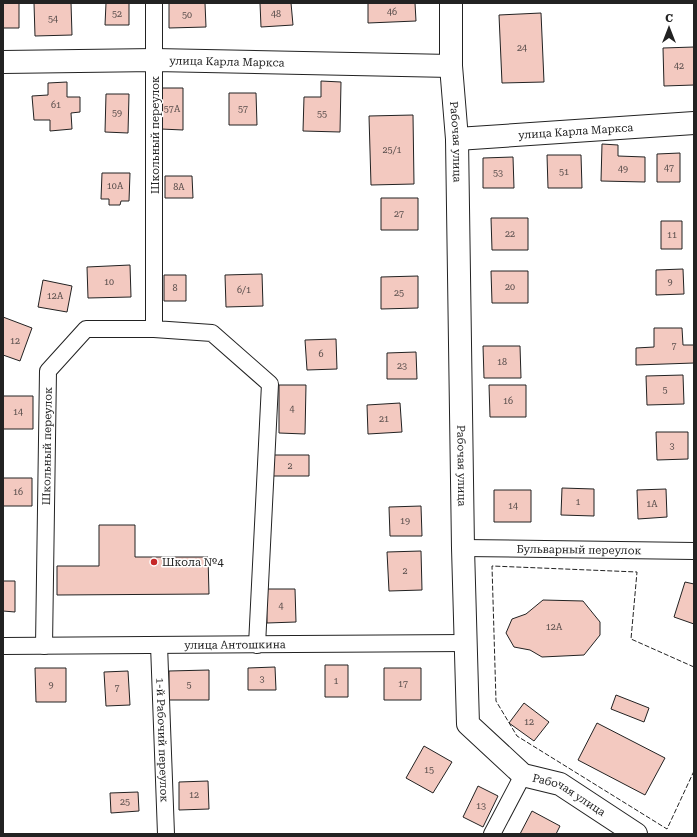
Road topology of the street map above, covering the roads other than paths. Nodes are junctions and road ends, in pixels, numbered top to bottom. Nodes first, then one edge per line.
1 (154, 3) edge
2 (451, 3) edge
3 (155, 60) junction
4 (3, 62) edge
5 (451, 66) junction
6 (694, 123) edge
7 (457, 139) junction
8 (154, 329) junction
9 (463, 548) junction
10 (694, 551) edge
11 (466, 643) junction
12 (159, 645) junction
13 (257, 645) junction
14 (3, 646) edge
15 (44, 646) junction
16 (523, 775) junction
17 (166, 834) edge
18 (492, 834) edge
19 (636, 834) edge

1 - 3 street, Школьный переулок
2 - 5 street, Рабочая улица
3 - 4 street, улица Карла Маркса
3 - 5 street, улица Карла Маркса
3 - 8 street, Школьный переулок
5 - 7 street, Рабочая улица
6 - 7 street, улица Карла Маркса
7 - 9 street, Рабочая улица
8 - 13 street, Школьный переулок
8 - 15 street, Школьный переулок
9 - 10 street, Бульварный переулок
9 - 11 street, Рабочая улица
11 - 13 street, улица Антошкина
11 - 16 street, Рабочая улица
12 - 13 street, улица Антошкина
12 - 15 street, улица Антошкина
12 - 17 street, 1-й Рабочий переулок
14 - 15 street, улица Антошкина
16 - 18 street
16 - 19 street, Рабочая улица

